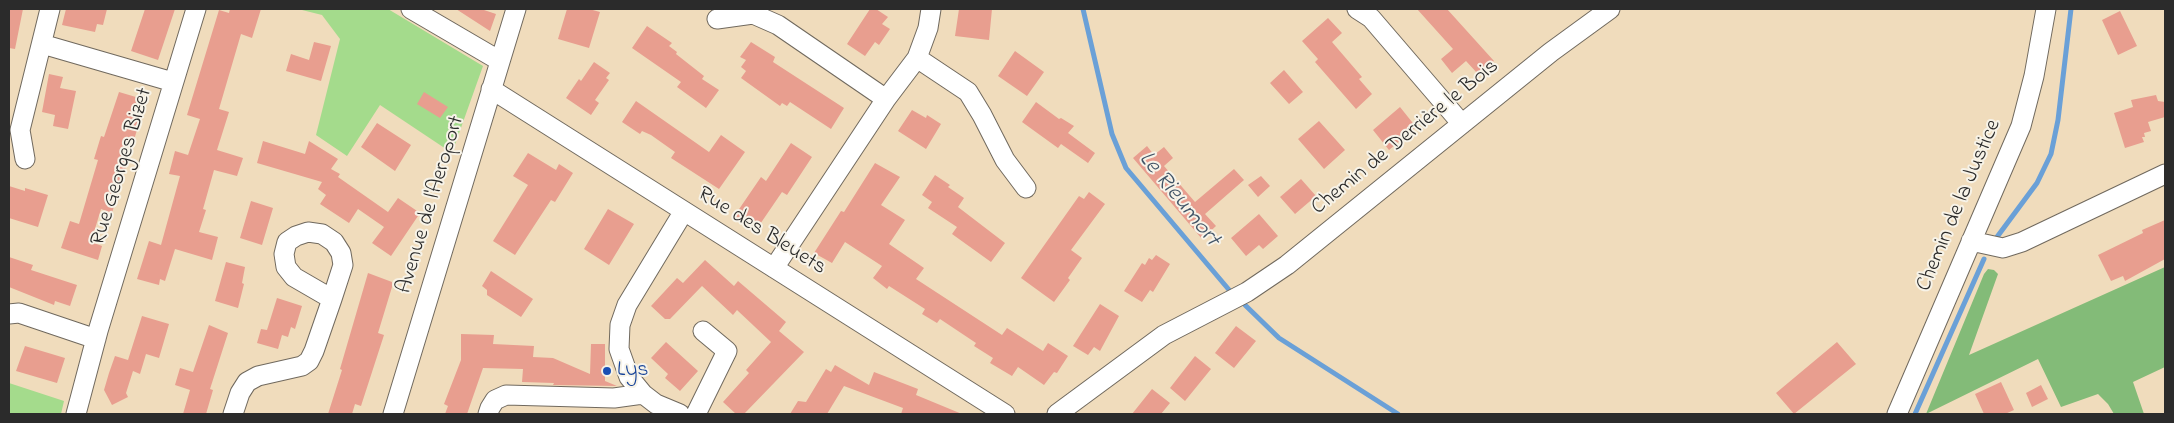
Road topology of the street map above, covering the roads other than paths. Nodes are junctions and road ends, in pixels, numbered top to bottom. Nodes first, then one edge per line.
1 (50, 9) edge
2 (196, 9) edge
3 (411, 9) edge
4 (516, 9) edge
5 (931, 9) edge
6 (1357, 9) edge
7 (1610, 9) edge
8 (2046, 9) edge
9 (718, 19) dead end
10 (42, 44) junction
11 (917, 58) junction
12 (500, 61) junction
13 (173, 82) junction
14 (491, 89) junction
15 (886, 99) junction
16 (1462, 124) junction
17 (25, 159) dead end
18 (2165, 174) edge
19 (1026, 188) dead end
20 (684, 211) junction
21 (1971, 241) junction
22 (774, 268) junction
23 (332, 299) dead end
24 (9, 314) edge
25 (703, 331) dead end
26 (96, 339) junction
27 (642, 394) junction
28 (76, 414) edge
29 (233, 414) edge
30 (393, 414) edge
31 (488, 414) edge
32 (680, 414) edge
33 (696, 414) edge
34 (1005, 414) edge
35 (1056, 414) edge
36 (1897, 414) edge

1 - 10 street
2 - 13 street, Rue Georges Bizet
3 - 12 street
4 - 12 street, Avenue de l'Aeroport
5 - 11 street
6 - 16 street
7 - 16 street, Chemin de Derrière le Bois
8 - 21 street, Chemin de la Justice
9 - 15 street
10 - 13 street
10 - 17 street
11 - 15 street
11 - 19 street
12 - 14 street, Avenue de l'Aeroport
13 - 26 street, Rue Georges Bizet
14 - 20 street, Rue des Bleuets
14 - 30 street, Avenue de l'Aeroport
15 - 22 street
16 - 35 street, Chemin de Derrière le Bois
18 - 21 street
20 - 22 street, Rue des Bleuets
20 - 27 street
21 - 36 street, Chemin de la Justice
22 - 34 street, Rue des Bleuets
23 - 29 street
24 - 26 street
25 - 33 street
26 - 28 street, Rue Georges Bizet
27 - 31 street
27 - 32 street

